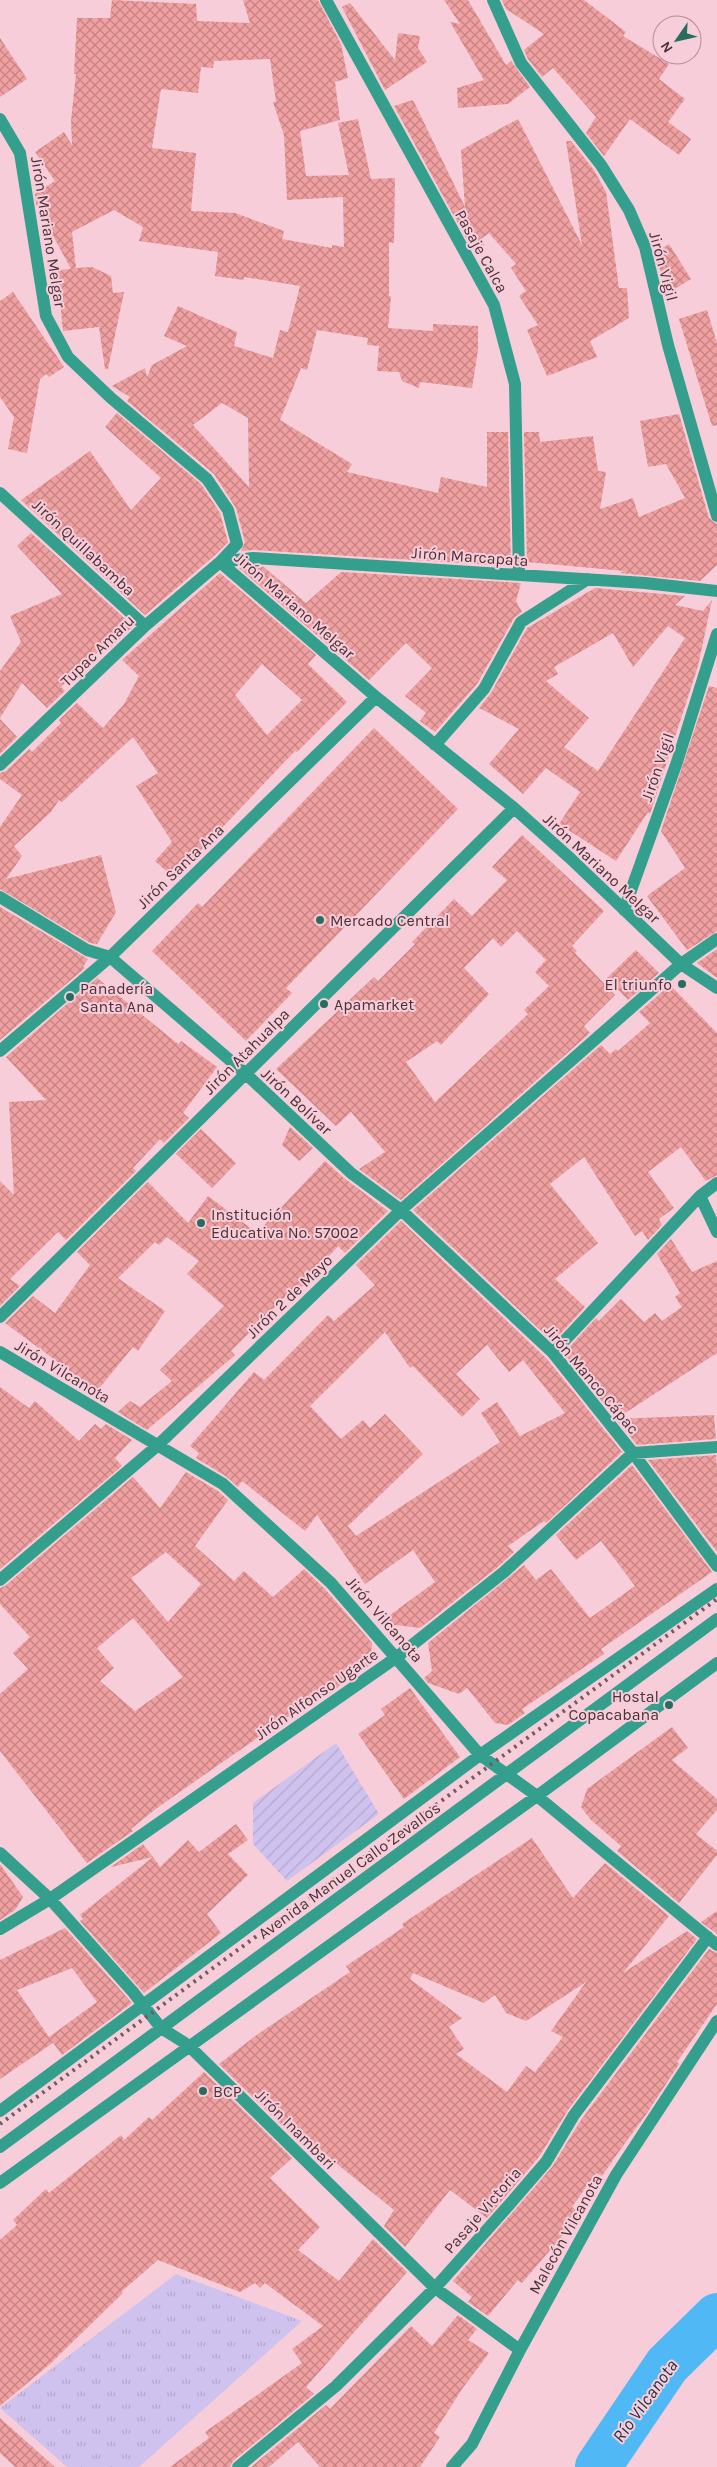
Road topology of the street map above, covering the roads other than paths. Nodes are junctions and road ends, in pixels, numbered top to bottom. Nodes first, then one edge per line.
1 (326, 0) edge
2 (493, 0) edge
3 (0, 119) edge
4 (0, 493) edge
5 (717, 516) edge
6 (220, 562) junction
7 (519, 575) junction
8 (588, 579) junction
9 (717, 591) edge
10 (145, 626) junction
11 (717, 634) edge
12 (376, 697) junction
13 (435, 745) junction
14 (0, 765) edge
15 (514, 808) junction
16 (0, 897) edge
17 (624, 910) junction
18 (717, 939) edge
19 (110, 957) junction
20 (681, 964) junction
21 (717, 988) edge
22 (0, 1051) edge
23 (246, 1074) junction
24 (717, 1183) edge
25 (700, 1196) junction
26 (401, 1210) junction
27 (717, 1232) edge
28 (0, 1317) edge
29 (0, 1352) edge
30 (553, 1352) junction
31 (157, 1446) junction
32 (717, 1447) edge
33 (634, 1453) junction
34 (717, 1566) edge
35 (0, 1580) edge
36 (717, 1589) edge
37 (717, 1619) edge
38 (396, 1657) junction
39 (717, 1663) edge
40 (480, 1755) junction
41 (508, 1774) junction
42 (537, 1796) junction
43 (0, 1853) edge
44 (50, 1899) junction
45 (0, 1929) edge
46 (712, 1941) edge
47 (143, 2007) junction
48 (717, 2022) edge
49 (161, 2028) junction
50 (188, 2045) junction
51 (0, 2112) edge
52 (0, 2147) edge
53 (0, 2183) edge
54 (435, 2288) junction
55 (520, 2350) junction
56 (238, 2467) edge
57 (452, 2467) edge

1 - 7 street, Pasaje Calca
2 - 5 street, Jirón Vigil
3 - 6 street, Jirón Mariano Melgar
4 - 10 street, Jirón Quillabamba
6 - 7 street, Jirón Marcapata
6 - 10 street, Tupac Amaru
6 - 12 street, Jirón Mariano Melgar
7 - 8 street, Jirón Marcapata
8 - 9 street, Jirón Marcapata
8 - 13 street
10 - 14 street, Tupac Amaru
11 - 17 street, Jirón Vigil
12 - 13 street, Jirón Mariano Melgar
12 - 19 street, Jirón Santa Ana
13 - 15 street, Jirón Mariano Melgar
15 - 17 street, Jirón Mariano Melgar
15 - 23 street, Jirón Atahualpa
16 - 19 street, Jirón Bolívar
17 - 20 street, Jirón Mariano Melgar
18 - 20 street, Jirón 2 de Mayo
19 - 22 street, Jirón Santa Ana
19 - 23 street, Jirón Bolívar
20 - 21 street, Jirón Mariano Melgar
20 - 26 street, Jirón 2 de Mayo
23 - 26 street, Jirón Bolívar
23 - 28 street, Jirón Atahualpa
24 - 25 street
25 - 27 street
25 - 30 street
26 - 30 street, Jirón Manco Cápac
26 - 31 street, Jirón 2 de Mayo
29 - 31 street, Jirón Vilcanota
30 - 33 street, Jirón Manco Cápac
31 - 35 street, Jirón 2 de Mayo
31 - 38 street, Jirón Vilcanota
32 - 33 street
33 - 34 street, Jirón Manco Cápac
33 - 38 street, Jirón Alfonso Ugarte
36 - 40 street, Avenida Manuel Callo Zevallos
37 - 41 street, Avenida Manuel Callo Zevallos
38 - 40 street, Jirón Vilcanota
38 - 44 street, Jirón Alfonso Ugarte
39 - 42 street
40 - 41 street, Jirón Vilcanota
40 - 47 street, Avenida Manuel Callo Zevallos
41 - 42 street, Jirón Vilcanota
41 - 49 street, Avenida Manuel Callo Zevallos
42 - 46 street, Jirón Vilcanota
42 - 50 street
43 - 44 street, Jirón Inambari
44 - 45 street, Jirón Alfonso Ugarte
44 - 47 street, Jirón Inambari
46 - 54 street, Pasaje Victoria
47 - 49 street, Jirón Inambari
47 - 51 street, Avenida Manuel Callo Zevallos
48 - 55 street, Malecón Vilcanota
49 - 50 street, Jirón Inambari
49 - 52 street, Avenida Manuel Callo Zevallos
50 - 53 street
50 - 54 street, Jirón Inambari
54 - 55 street, Jirón Inambari
54 - 56 street, Pasaje Victoria
55 - 57 street, Malecón Vilcanota

